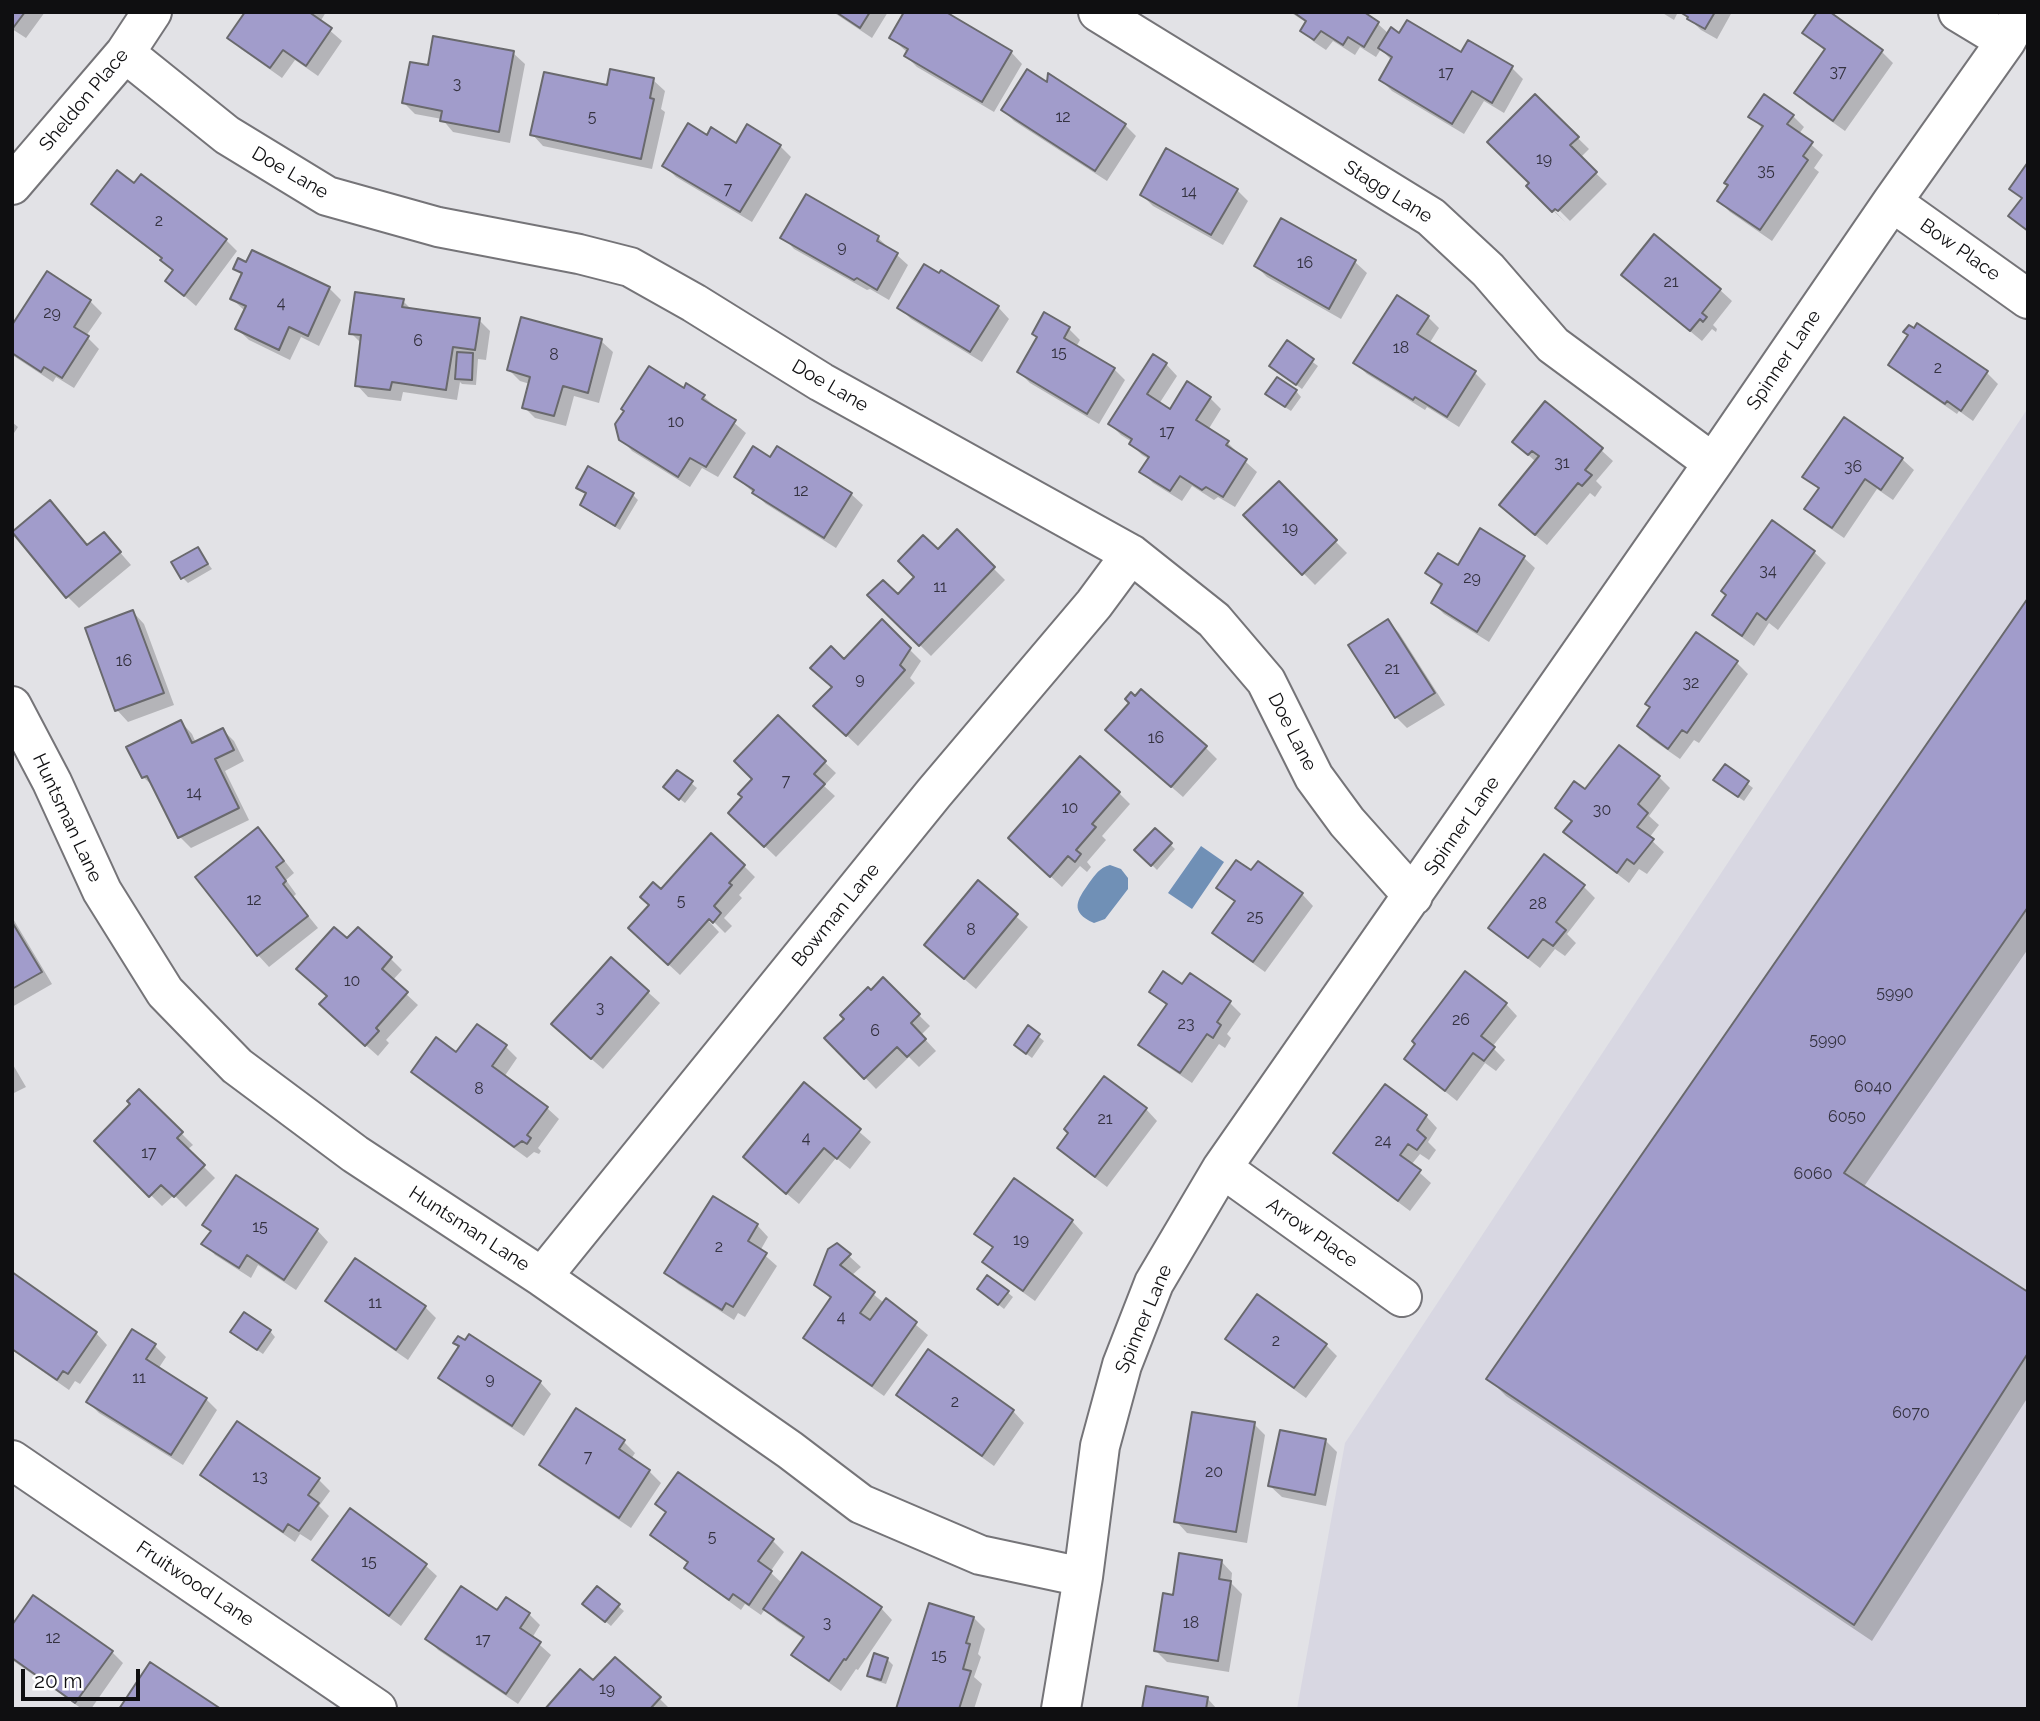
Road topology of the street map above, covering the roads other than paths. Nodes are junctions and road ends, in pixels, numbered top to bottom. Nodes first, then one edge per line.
1 (152, 12) edge
2 (1098, 12) edge
3 (1958, 12) edge
4 (2014, 27) edge
5 (125, 53) junction
6 (12, 185) edge
7 (1892, 202) junction
8 (2028, 299) edge
9 (1713, 463) junction
10 (1131, 554) junction
11 (12, 706) edge
12 (1413, 895) junction
13 (1222, 1168) junction
14 (542, 1277) junction
15 (1402, 1297) dead end
16 (12, 1460) edge
17 (1083, 1577) junction
18 (377, 1709) edge
19 (1061, 1709) edge

1 - 5 street, Sheldon Place
2 - 9 street, Stagg Lane
3 - 4 street
4 - 7 street, Spinner Lane
5 - 6 street, Sheldon Place
5 - 10 street, Doe Lane
7 - 8 street, Bow Place
7 - 9 street, Spinner Lane
9 - 12 street, Spinner Lane
10 - 12 street, Doe Lane
10 - 14 street, Bowman Lane
11 - 14 street, Huntsman Lane
12 - 13 street, Spinner Lane
13 - 15 street, Arrow Place
13 - 17 street, Spinner Lane
14 - 17 street, Huntsman Lane
16 - 18 street, Fruitwood Lane
17 - 19 street, Spinner Lane

